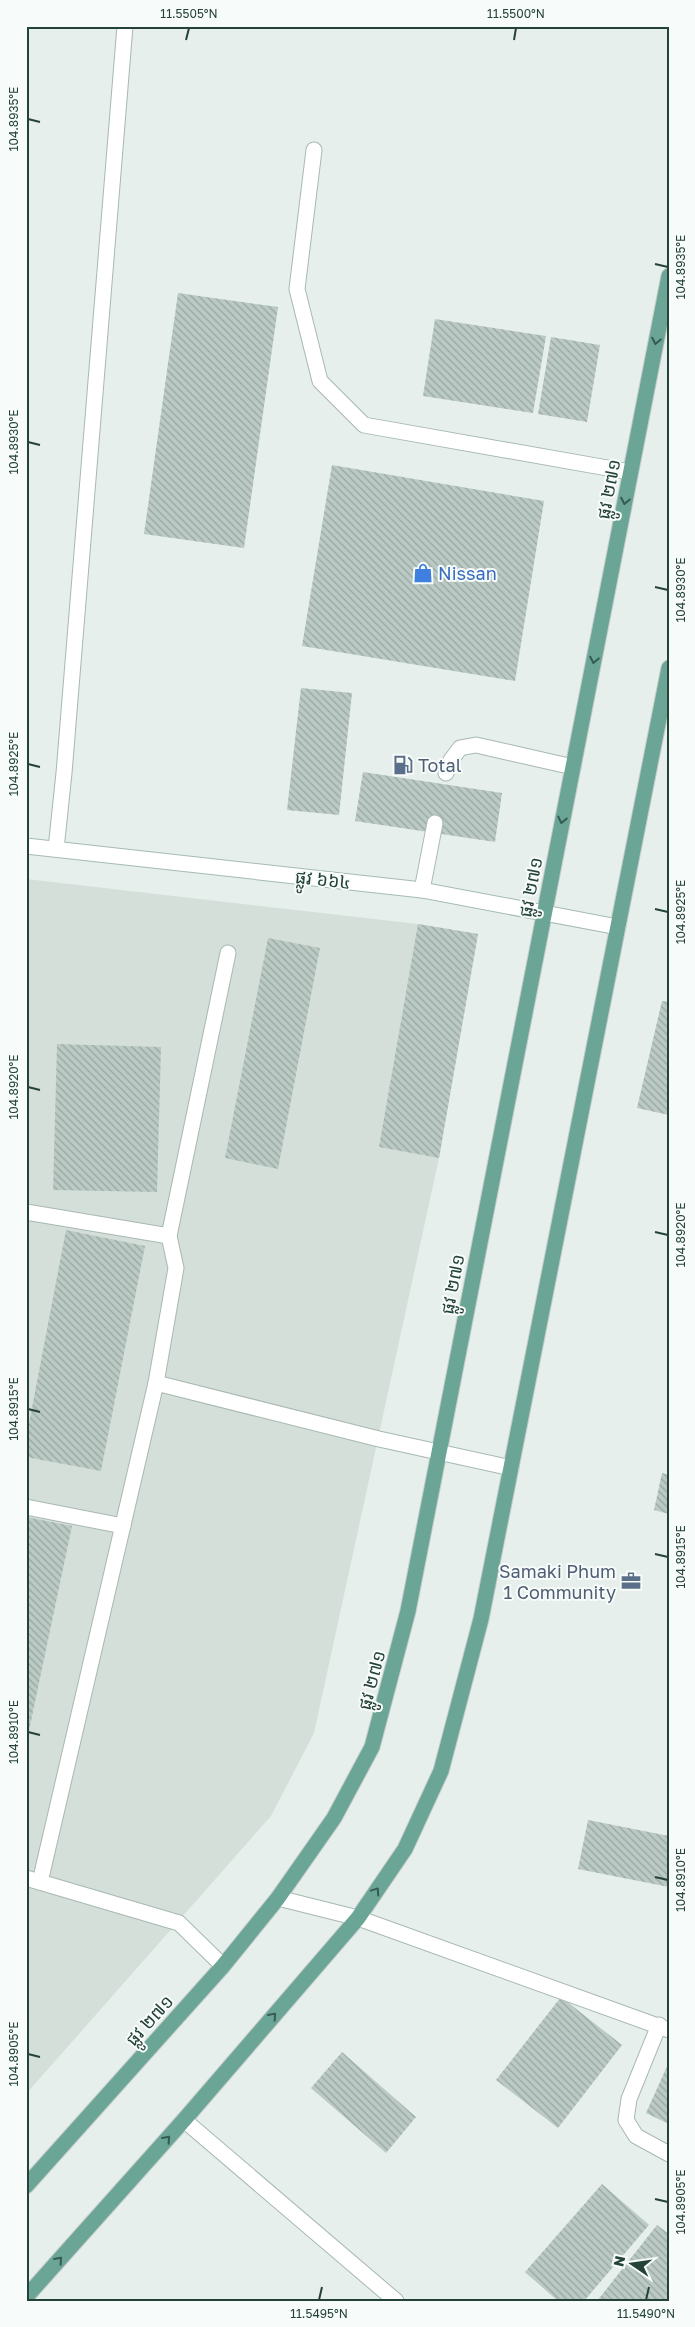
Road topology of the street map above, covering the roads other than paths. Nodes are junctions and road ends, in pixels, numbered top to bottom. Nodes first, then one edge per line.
1 (125, 26) edge
2 (314, 150) dead end
3 (669, 276) edge
4 (630, 472) junction
5 (669, 668) edge
6 (573, 767) junction
7 (446, 773) dead end
8 (435, 823) dead end
9 (26, 846) edge
10 (56, 849) junction
11 (422, 890) junction
12 (543, 913) junction
13 (618, 927) junction
14 (228, 953) dead end
15 (26, 1212) edge
16 (169, 1236) junction
17 (156, 1384) junction
18 (439, 1452) junction
19 (511, 1468) junction
20 (26, 1507) edge
21 (123, 1526) junction
22 (33, 1880) edge
23 (278, 1898) junction
24 (358, 1918) junction
25 (222, 1966) junction
26 (664, 2027) edge
27 (184, 2120) junction
28 (669, 2154) edge
29 (26, 2186) edge
30 (26, 2297) edge
31 (396, 2301) edge

1 - 10 street
2 - 4 street
3 -> 4 main road, ផ្លូវ ២៧១
4 -> 6 main road, ផ្លូវ ២៧១
5 - 13 main road
6 - 7 street
6 -> 12 main road, ផ្លូវ ២៧១
8 - 11 street
9 - 10 street, ផ្លូវ ៦៦៤
10 - 11 street, ផ្លូវ ៦៦៤
11 - 12 street, ផ្លូវ ៦៦៤
12 - 13 street, ផ្លូវ ៦៦៤
12 - 18 main road, ផ្លូវ ២៧១
13 - 19 main road
14 - 16 street
15 - 16 street
16 - 17 street
17 - 18 street
17 - 21 street
18 - 19 street
18 - 23 main road, ផ្លូវ ២៧១
24 -> 19 main road
20 - 21 street
21 - 22 street
22 - 25 street
23 - 24 street
23 - 25 main road, ផ្លូវ ២៧១
24 - 26 street
27 -> 24 main road
25 - 29 main road, ផ្លូវ ២៧១
26 - 28 street
30 -> 27 main road
27 - 31 street

